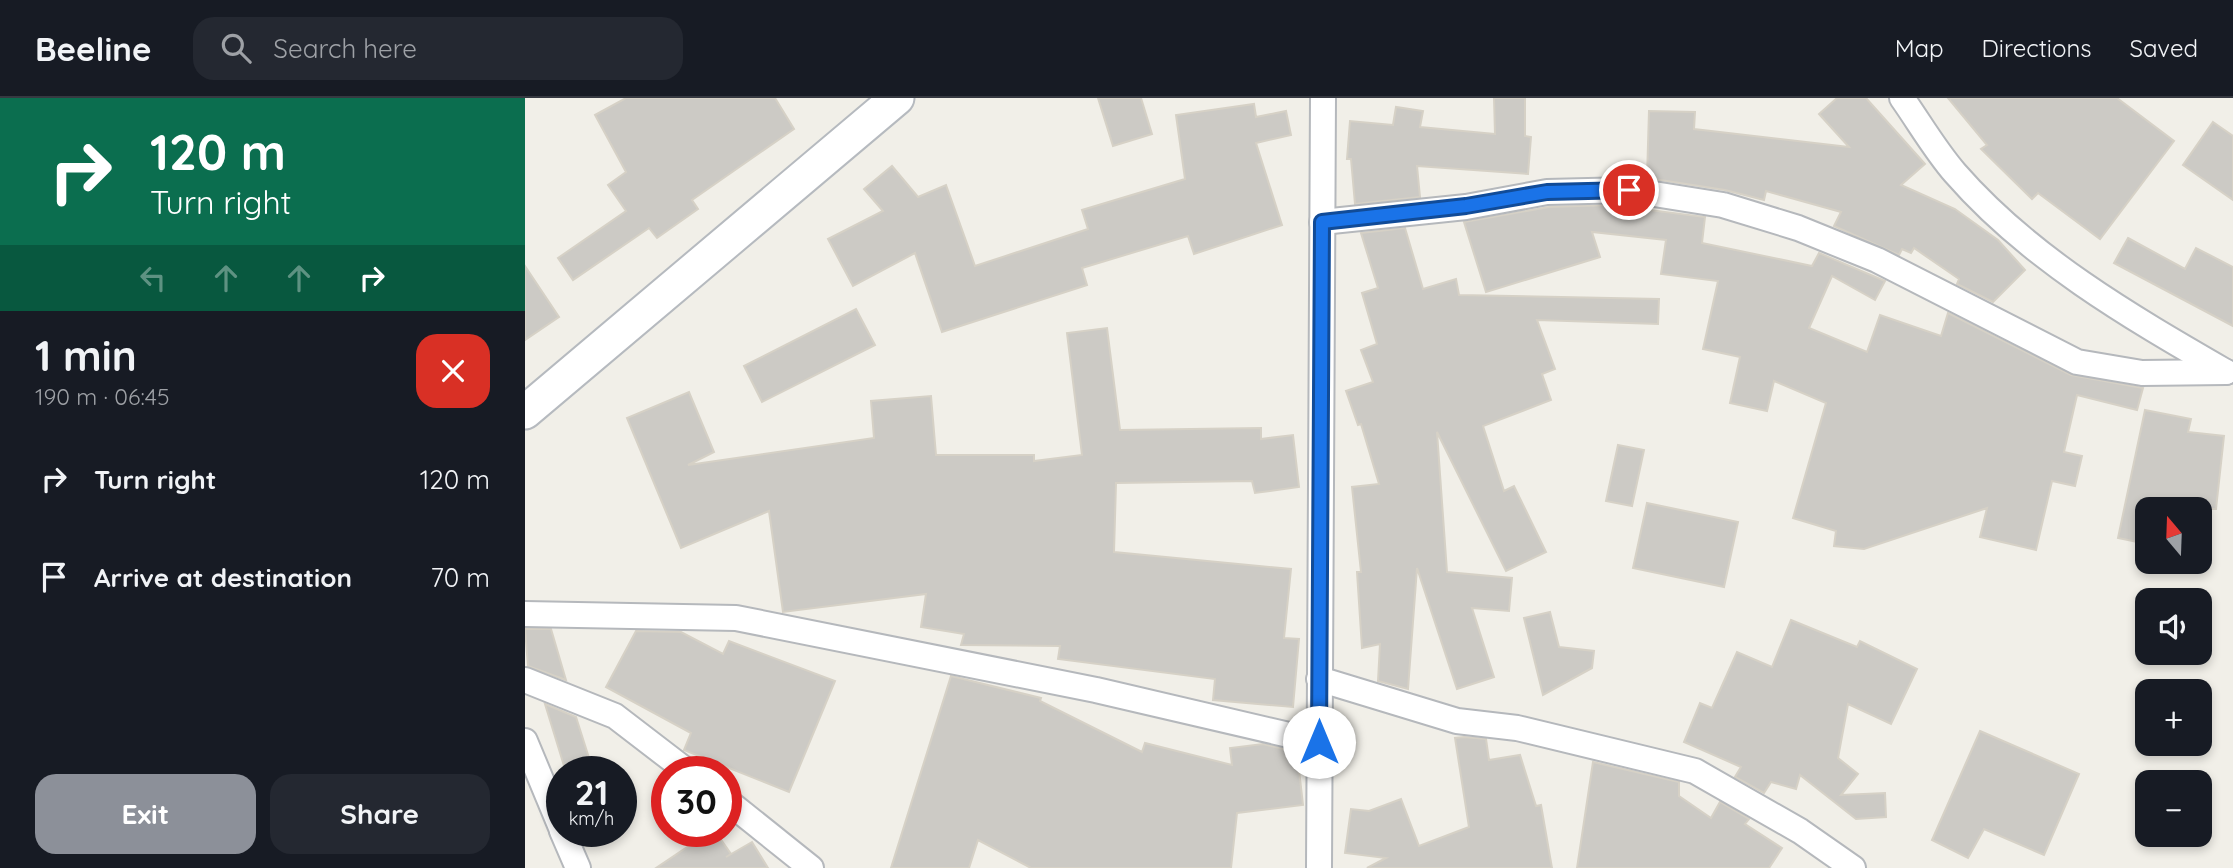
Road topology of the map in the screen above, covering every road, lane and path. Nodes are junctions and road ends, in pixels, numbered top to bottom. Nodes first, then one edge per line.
1 (897, 98) edge
2 (1323, 98) edge
3 (1902, 98) edge
4 (1322, 222) junction
5 (2229, 374) edge
6 (525, 412) edge
7 (525, 614) edge
8 (1319, 679) junction
9 (525, 680) edge
10 (525, 741) edge
11 (1319, 742) junction
12 (667, 756) edge
13 (546, 792) edge
14 (742, 813) edge
15 (569, 847) edge
16 (578, 868) edge
17 (811, 868) edge
18 (1319, 868) edge
19 (1853, 868) edge

1 - 6 main road
2 - 4 street
3 - 5 street
4 - 5 street
4 - 8 street
7 - 11 street
8 - 11 street
8 - 19 street
9 - 12 street
10 - 13 street
11 - 18 street
14 - 17 street
15 - 16 street

